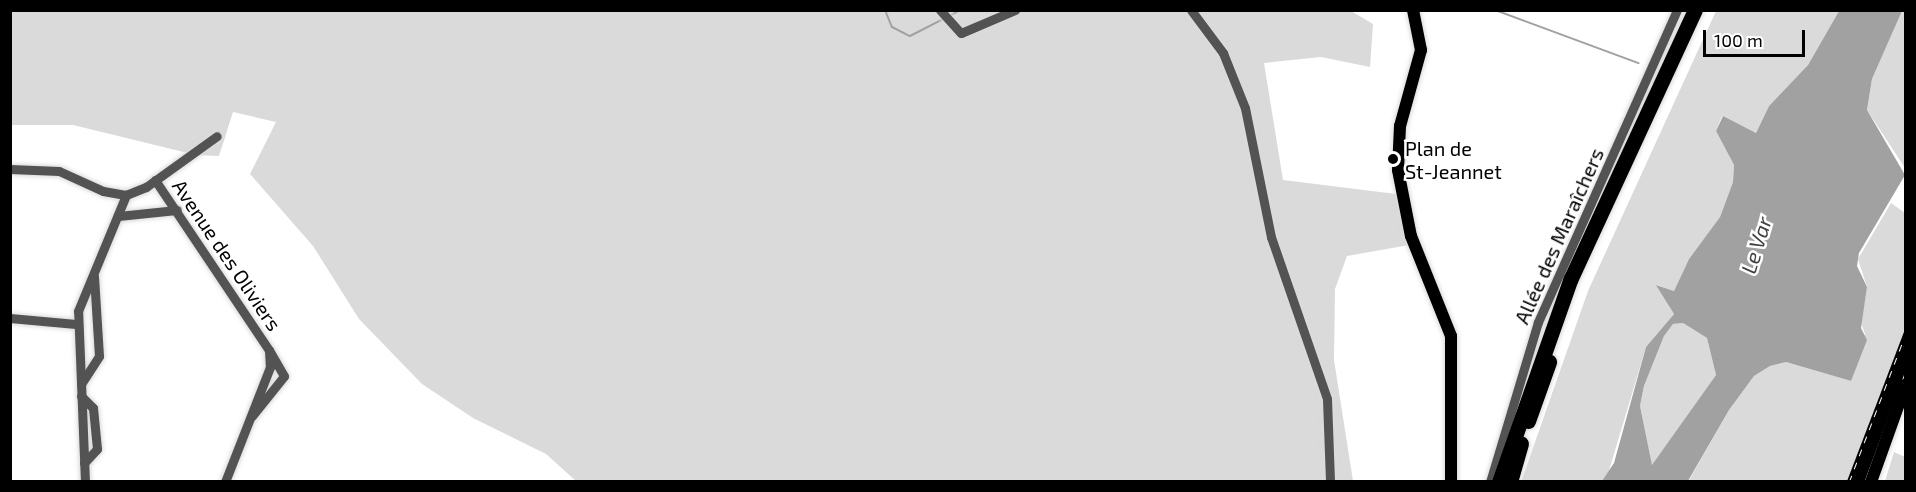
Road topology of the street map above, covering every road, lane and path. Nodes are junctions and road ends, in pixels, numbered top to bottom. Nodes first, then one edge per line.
1 (1015, 10) edge
2 (1191, 10) edge
3 (1413, 10) edge
4 (1677, 10) edge
5 (1695, 10) edge
6 (1706, 10) edge
7 (940, 11) edge
8 (217, 136) dead end
9 (10, 169) edge
10 (155, 180) junction
11 (126, 195) junction
12 (177, 210) junction
13 (118, 216) junction
14 (94, 273) junction
15 (10, 318) edge
16 (76, 324) junction
17 (269, 351) junction
18 (1905, 352) edge
19 (81, 384) junction
20 (1905, 384) edge
21 (250, 418) junction
22 (85, 482) edge
23 (225, 482) edge
24 (1330, 482) edge
25 (1451, 482) edge
26 (1490, 482) edge
27 (1499, 482) edge
28 (1510, 482) edge
29 (1858, 482) edge
30 (1871, 482) edge

1 - 7 street
2 - 24 street
3 - 25 main road
4 - 26 street, Allée des Maraîchers
5 - 27 highway
6 - 28 highway
8 - 10 street
9 - 11 street
10 - 11 street
10 - 12 street, Avenue des Oliviers
11 - 13 street
12 - 13 street
12 - 17 street, Avenue des Oliviers
13 - 14 street
14 - 16 street
14 - 19 street
15 - 16 street
16 - 19 street
17 - 21 street, Avenue des Oliviers
17 - 21 street, Avenue des Oliviers
18 - 29 main road
19 - 22 street
20 - 30 main road
21 - 23 street, Avenue des Oliviers

